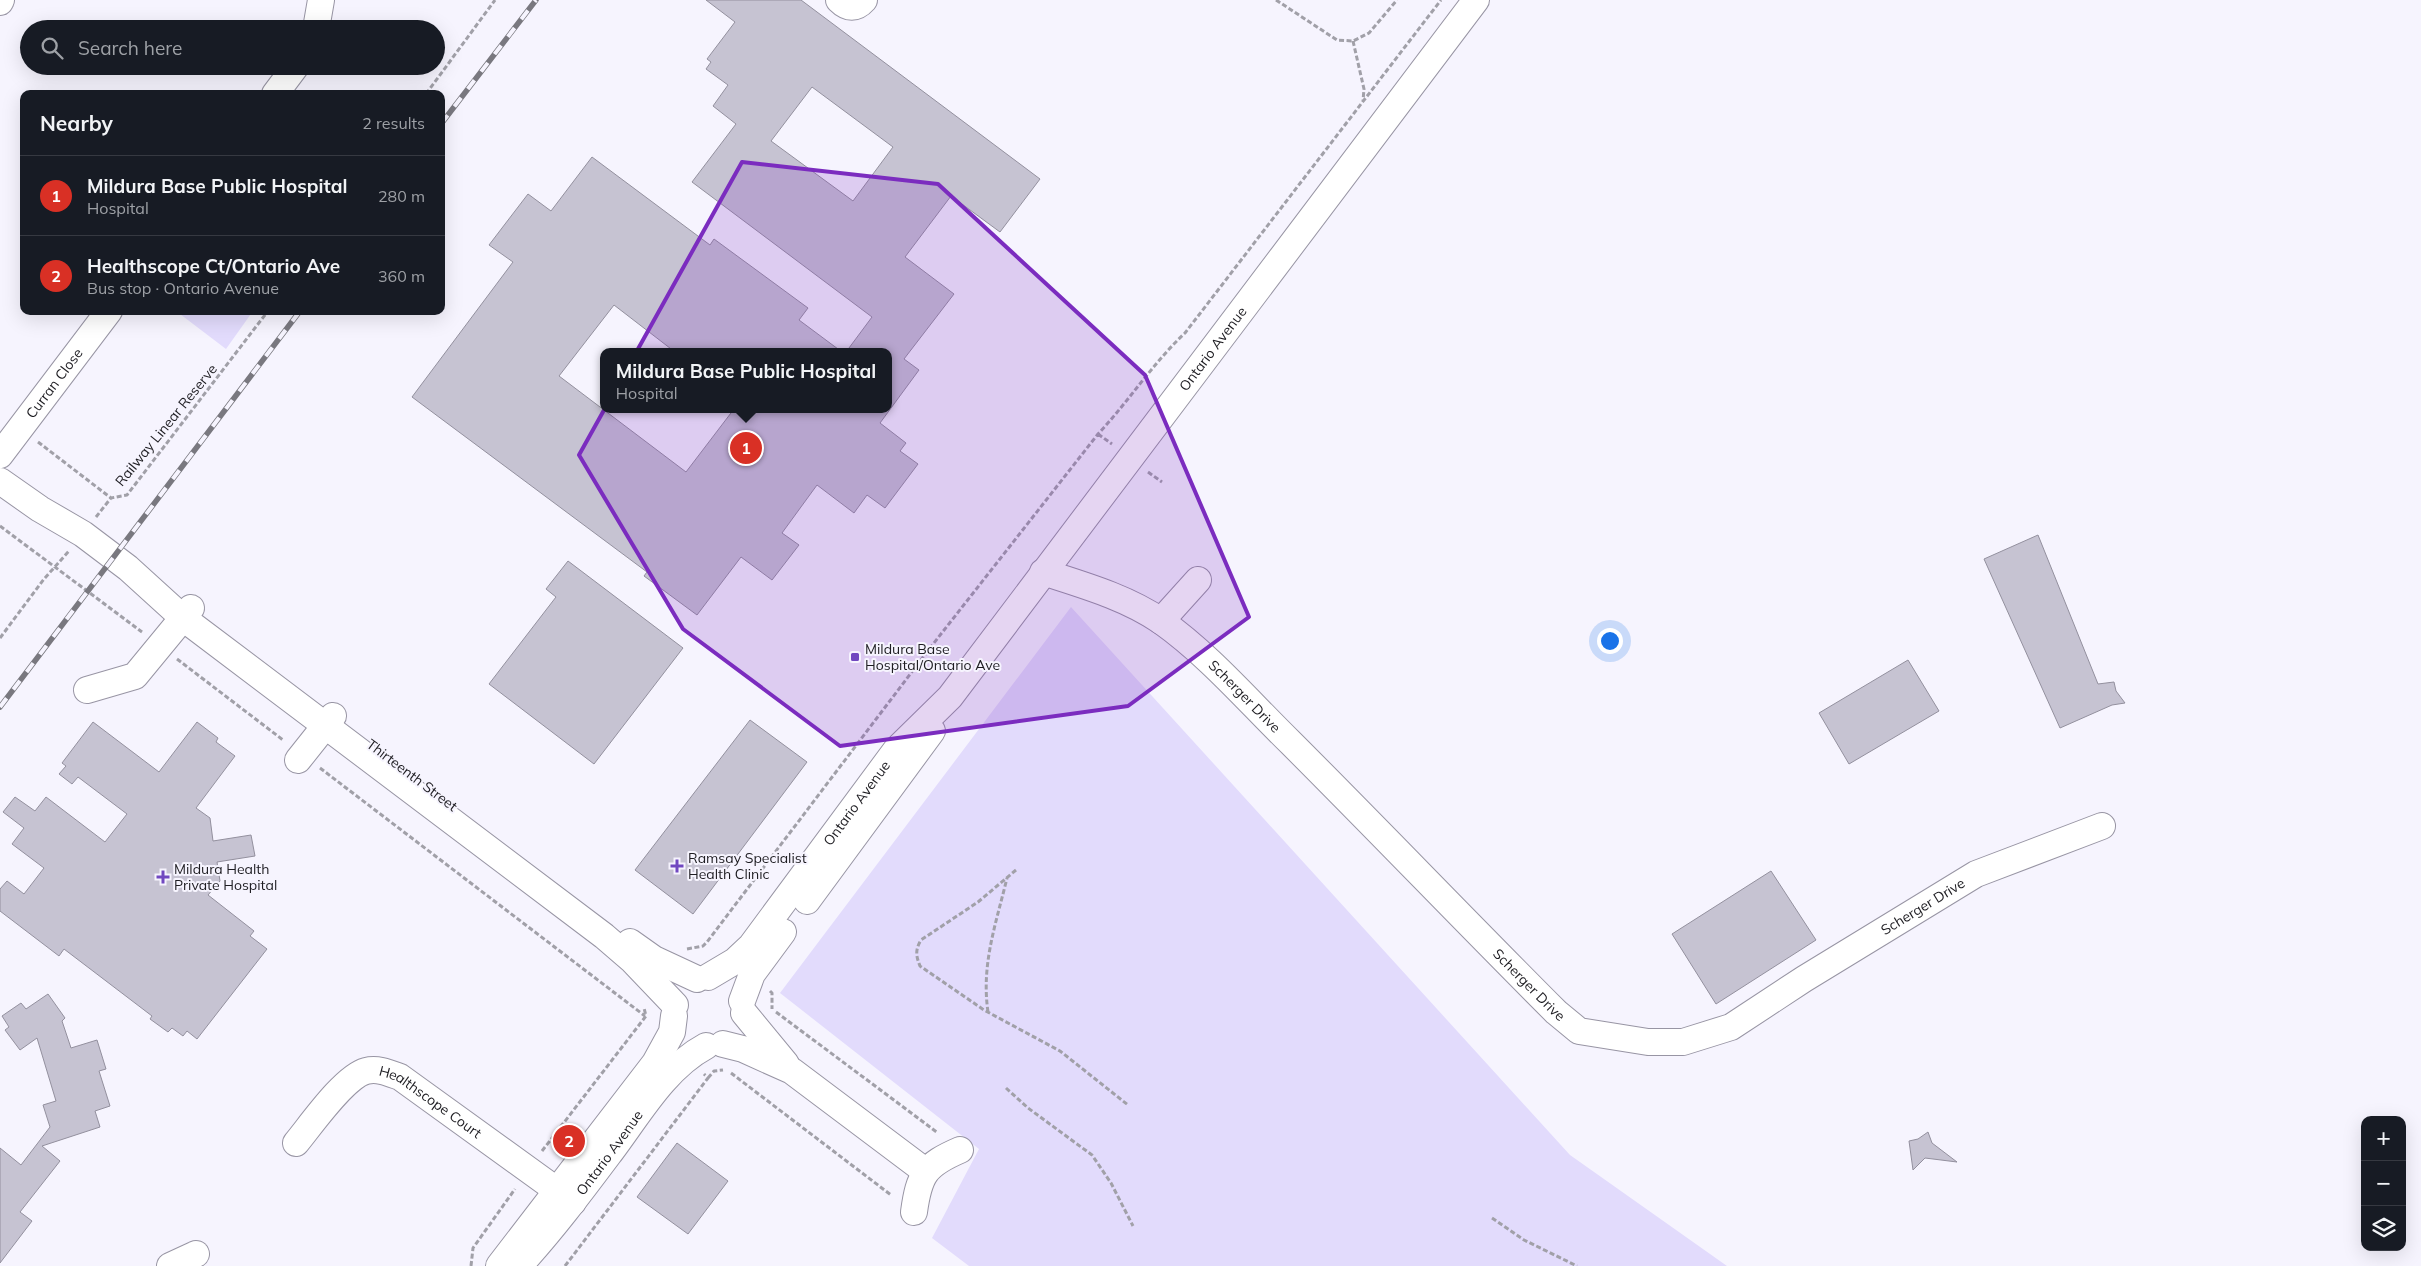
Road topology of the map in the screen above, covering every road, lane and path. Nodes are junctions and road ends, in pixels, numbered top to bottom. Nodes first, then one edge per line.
1 (321, 0) edge
2 (495, 0) edge
3 (839, 0) edge
4 (864, 0) edge
5 (1276, 0) edge
6 (1397, 0) edge
7 (1441, 0) edge
8 (1476, 0) edge
9 (318, 20) edge
10 (1352, 41) junction
11 (445, 68) edge
12 (289, 75) edge
13 (440, 75) edge
14 (278, 90) edge
15 (429, 90) edge
16 (1363, 104) junction
17 (106, 315) edge
18 (265, 315) edge
19 (20, 428) junction
20 (0, 455) edge
21 (0, 459) edge
22 (0, 481) edge
23 (111, 498) junction
24 (0, 526) edge
25 (84, 534) junction
26 (55, 567) junction
27 (1043, 572) junction
28 (1198, 580) dead end
29 (187, 613) junction
30 (1161, 621) junction
31 (0, 638) edge
32 (160, 646) junction
33 (87, 690) dead end
34 (950, 697) junction
35 (330, 721) junction
36 (300, 757) junction
37 (2102, 826) dead end
38 (1016, 870) dead end
39 (1007, 878) junction
40 (702, 978) junction
41 (670, 994) junction
42 (743, 1007) junction
43 (772, 1009) dead end
44 (988, 1012) junction
45 (646, 1016) junction
46 (714, 1045) junction
47 (792, 1071) junction
48 (731, 1073) dead end
49 (1006, 1088) dead end
50 (1128, 1105) dead end
51 (938, 1133) dead end
52 (296, 1143) dead end
53 (960, 1150) dead end
54 (526, 1171) junction
55 (925, 1172) junction
56 (890, 1195) dead end
57 (565, 1197) junction
58 (914, 1212) dead end
59 (1492, 1218) dead end
60 (1133, 1226) dead end
61 (196, 1254) dead end
62 (170, 1266) edge
63 (471, 1266) edge
64 (499, 1266) edge
65 (519, 1266) edge
66 (1576, 1266) edge

1 - 9 street
2 - 11 path
3 - 4 street
5 - 10 path
6 - 10 path
7 - 16 path
8 - 27 street, Ontario Avenue
10 - 16 path
12 - 14 street
13 - 15 path
16 - 41 path
17 - 19 street, Curran Close
18 - 23 path, Railway Linear Reserve
19 - 20 street, Curran Close
19 - 23 path
21 - 25 street, Thirteenth Street
22 - 25 street, Thirteenth Street
23 - 25 path, Railway Linear Reserve
24 - 26 path
25 - 26 path, Railway Linear Reserve
25 - 29 street, Thirteenth Street
26 - 31 path, Railway Linear Reserve
26 - 32 path
27 - 30 street, Scherger Drive
27 - 34 street, Ontario Avenue
28 - 30 street
29 - 32 street
29 - 35 street, Thirteenth Street
30 - 37 street, Scherger Drive
32 - 33 street
32 - 36 path
34 - 40 street, Ontario Avenue
34 - 42 street, Ontario Avenue
35 - 36 street
35 - 41 street, Thirteenth Street
36 - 45 path
38 - 39 path
39 - 44 path
39 - 44 path
40 - 41 street, Thirteenth Street
40 - 42 street
41 - 45 path
41 - 46 street
41 - 57 street, Ontario Avenue
42 - 46 street
42 - 47 street
43 - 51 path
44 - 50 path
45 - 54 path
46 - 47 street
46 - 57 street, Ontario Avenue
47 - 55 street
48 - 56 path
49 - 60 path
52 - 54 street, Healthscope Court
53 - 55 street
54 - 57 street, Healthscope Court
54 - 63 path
55 - 58 street
57 - 64 street, Ontario Avenue
57 - 65 street, Ontario Avenue
59 - 66 path
61 - 62 street

